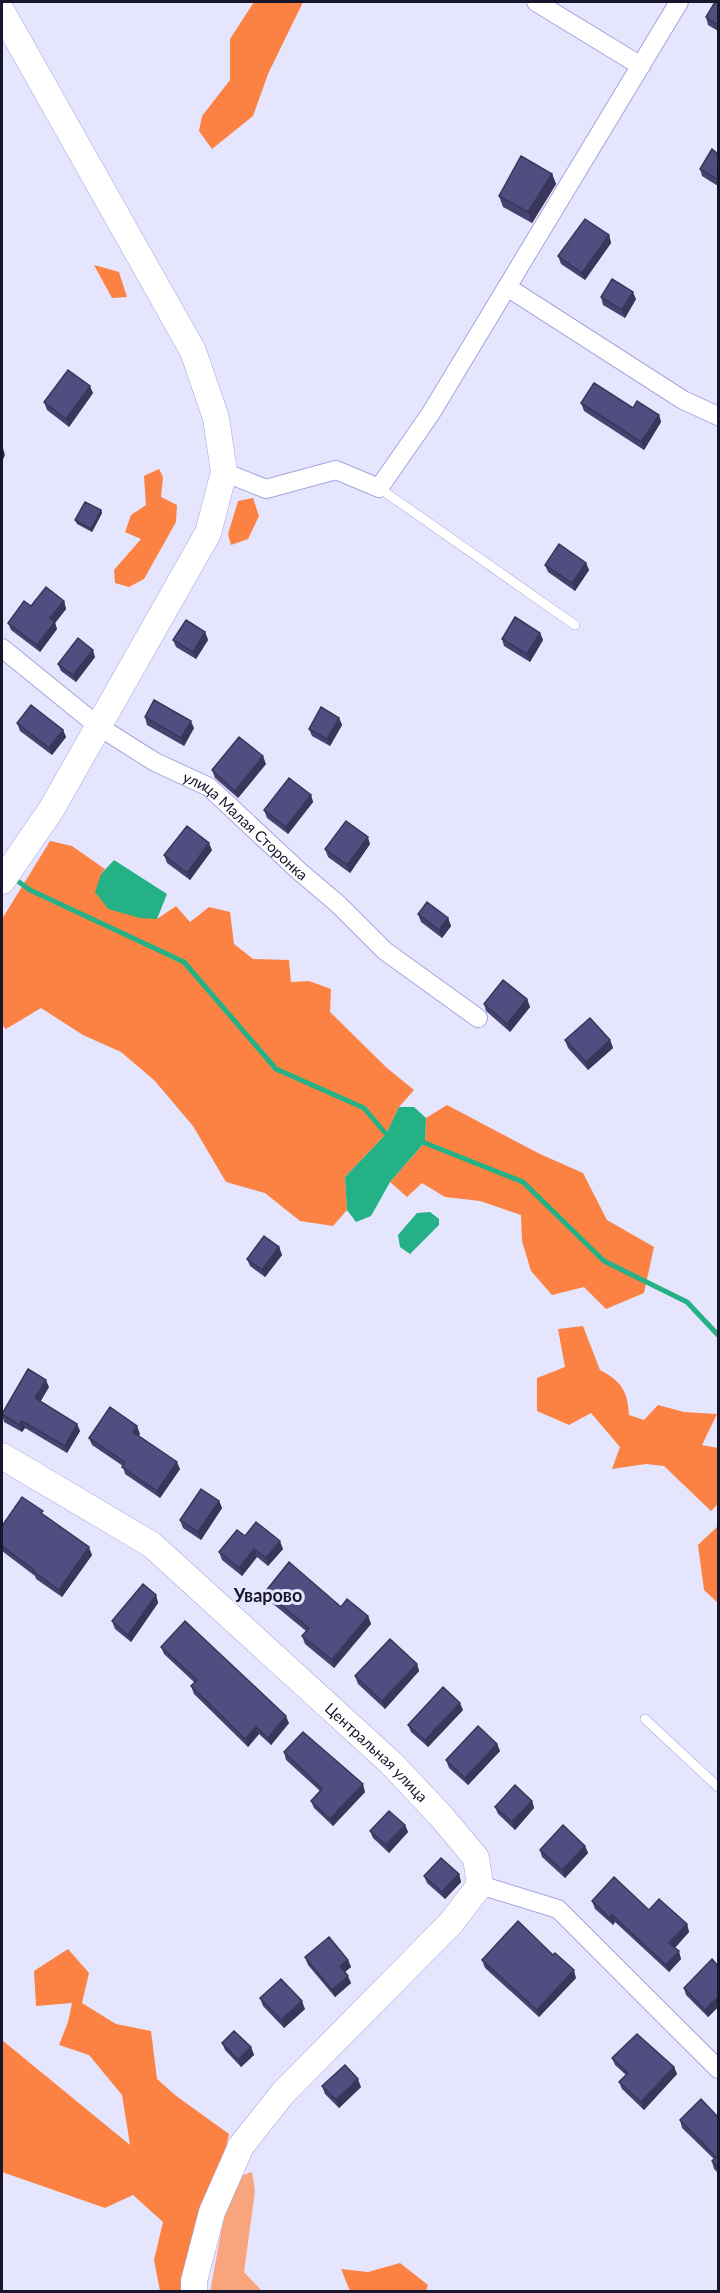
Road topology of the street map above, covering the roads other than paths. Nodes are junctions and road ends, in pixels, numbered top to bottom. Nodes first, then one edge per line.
1 (536, 2) edge
2 (679, 2) edge
3 (2, 12) edge
4 (641, 66) junction
5 (507, 287) junction
6 (718, 416) edge
7 (224, 472) junction
8 (379, 488) junction
9 (575, 625) dead end
10 (2, 648) edge
11 (98, 726) junction
12 (2, 881) edge
13 (478, 1018) dead end
14 (2, 1456) edge
15 (645, 1719) dead end
16 (718, 1787) edge
17 (480, 1885) junction
18 (718, 2069) edge
19 (194, 2292) edge

1 - 4 street
2 - 4 street
3 - 7 street
4 - 5 street
5 - 6 street
5 - 8 street
7 - 8 street
7 - 11 street
8 - 9 lane
10 - 11 street, улица Малая Сторонка
11 - 12 street
11 - 13 street, улица Малая Сторонка
14 - 17 street, Центральная улица
15 - 16 lane
17 - 18 street
17 - 19 street

